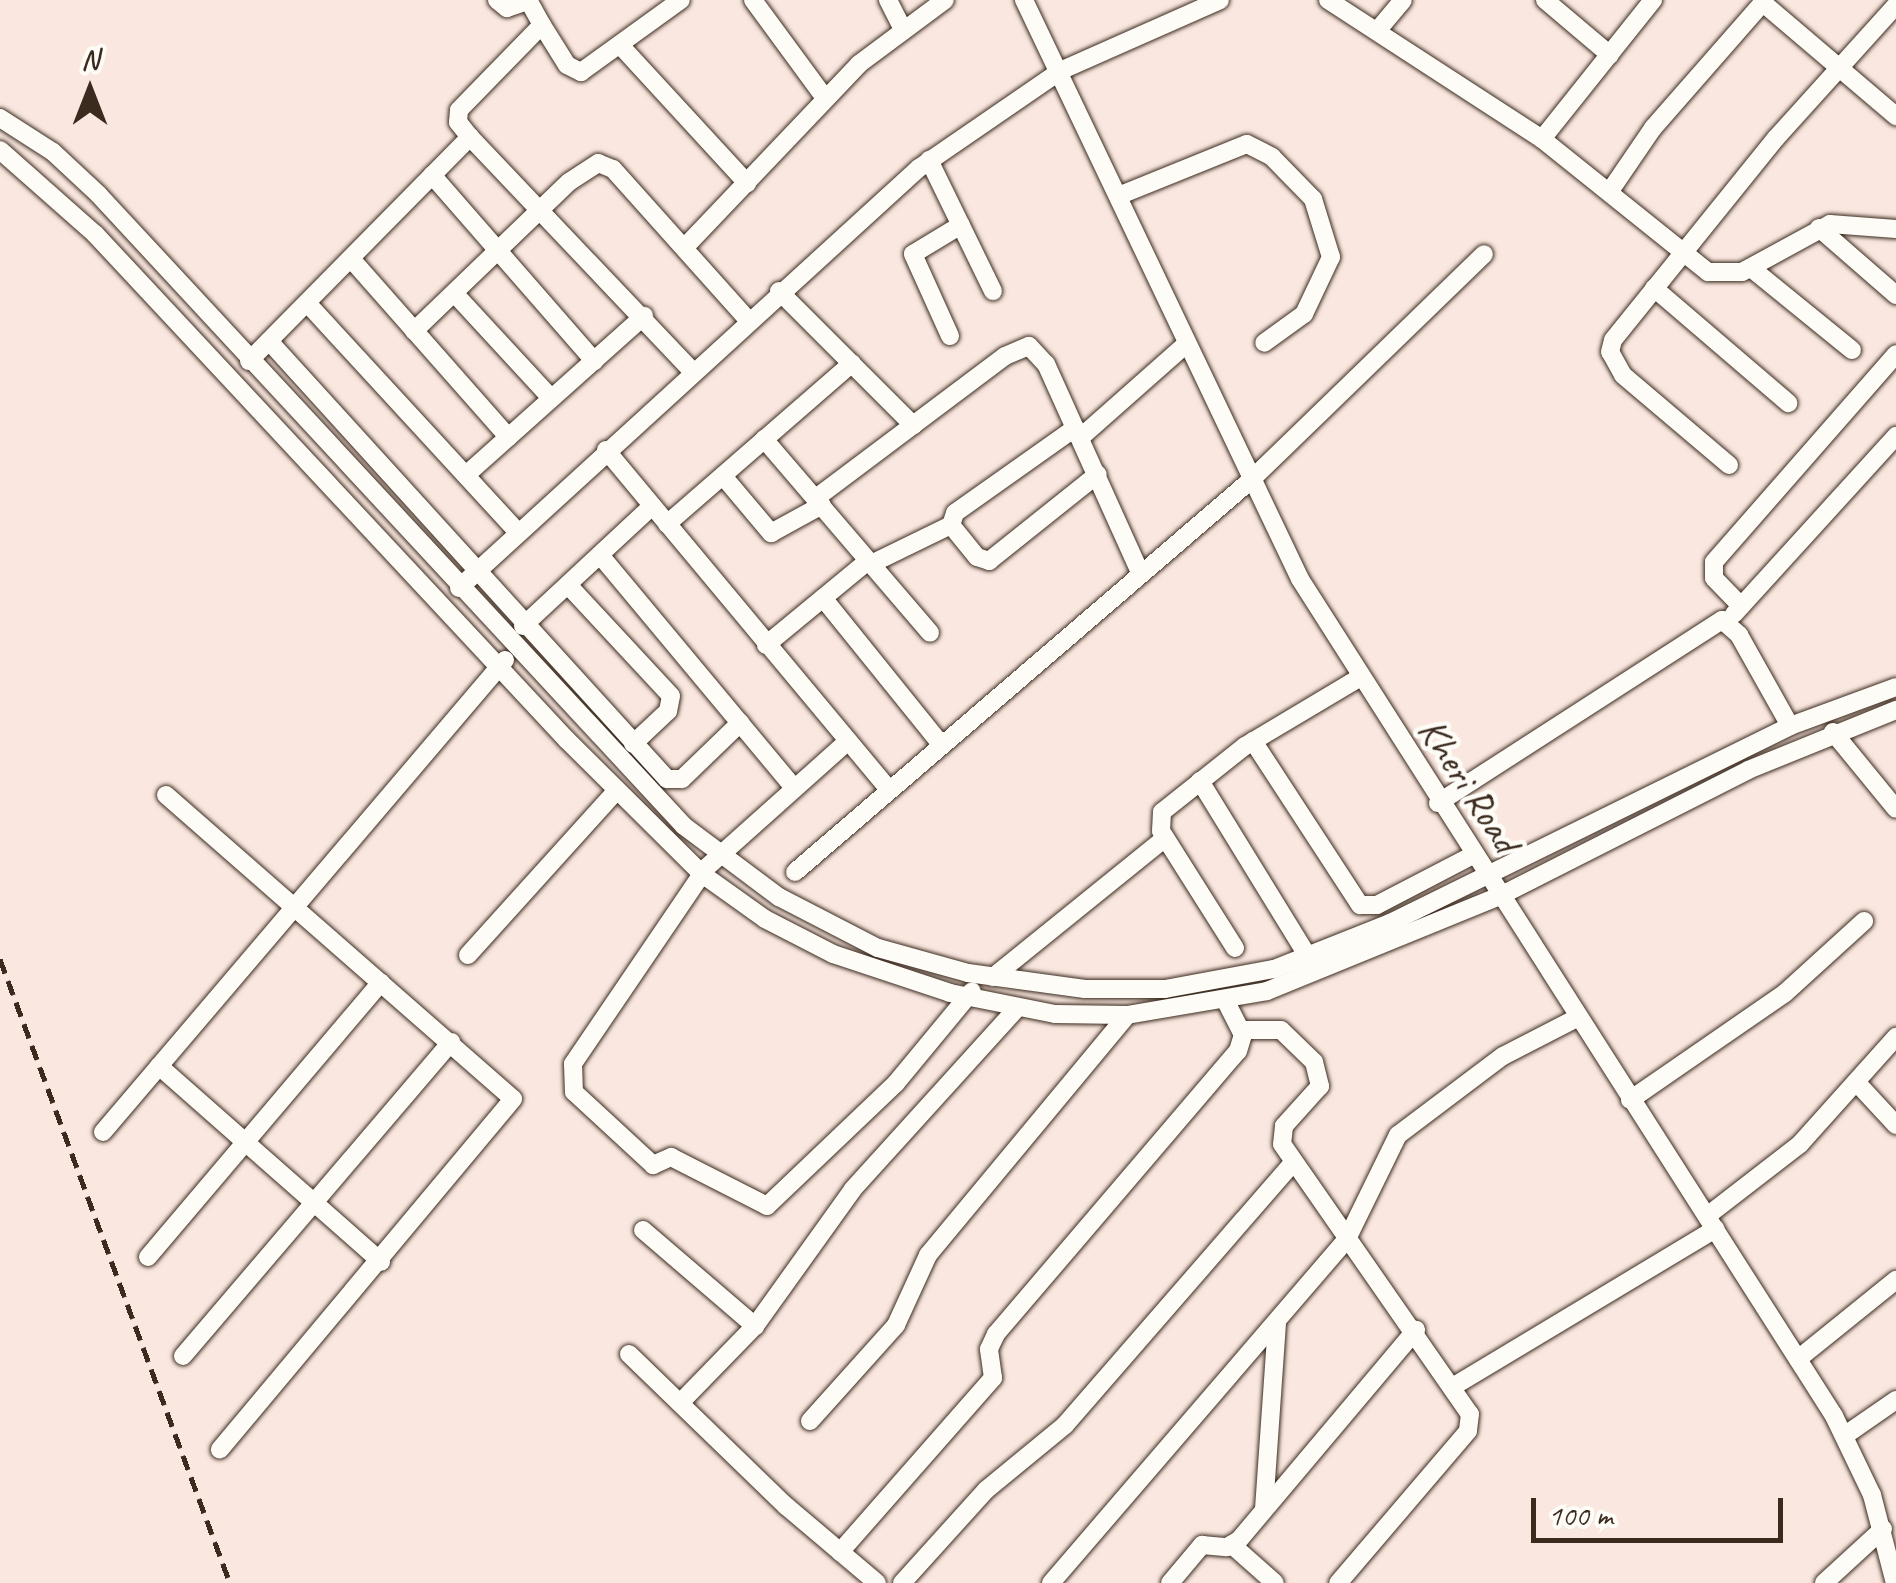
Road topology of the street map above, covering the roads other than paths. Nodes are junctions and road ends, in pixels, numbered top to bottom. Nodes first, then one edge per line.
1 (497, 0) edge
2 (527, 0) edge
3 (681, 0) edge
4 (753, 0) edge
5 (888, 0) edge
6 (945, 0) edge
7 (1024, 0) edge
8 (1220, 0) edge
9 (1328, 0) edge
10 (1403, 0) edge
11 (1545, 0) edge
12 (1652, 0) edge
13 (1764, 2) edge
14 (1890, 9) edge
15 (542, 25) junction
16 (902, 28) junction
17 (1376, 31) junction
18 (620, 45) junction
19 (1610, 55) junction
20 (1838, 68) junction
21 (1060, 71) junction
22 (825, 98) junction
23 (1896, 116) edge
24 (0, 118) edge
25 (470, 137) junction
26 (1542, 140) junction
27 (0, 150) edge
28 (930, 160) junction
29 (432, 175) junction
30 (747, 183) junction
31 (1610, 191) junction
32 (1118, 196) junction
33 (546, 210) junction
34 (1892, 224) edge
35 (961, 225) junction
36 (1819, 228) junction
37 (685, 247) junction
38 (500, 254) junction
39 (1484, 254) dead end
40 (1683, 254) junction
41 (353, 261) junction
42 (1751, 268) junction
43 (1654, 288) junction
44 (779, 290) junction
45 (993, 290) dead end
46 (456, 294) junction
47 (1896, 295) edge
48 (308, 304) junction
49 (644, 316) junction
50 (747, 320) junction
51 (414, 331) junction
52 (950, 336) dead end
53 (270, 341) junction
54 (1264, 343) dead end
55 (1186, 345) junction
56 (1852, 350) dead end
57 (1896, 354) edge
58 (249, 361) junction
59 (594, 361) junction
60 (852, 362) junction
61 (692, 371) junction
62 (551, 398) junction
63 (1788, 403) dead end
64 (913, 425) junction
65 (1078, 433) junction
66 (1896, 436) edge
67 (508, 437) junction
68 (764, 440) junction
69 (606, 450) junction
70 (1730, 465) dead end
71 (1098, 474) junction
72 (466, 475) junction
73 (723, 476) junction
74 (1252, 479) junction
75 (819, 502) junction
76 (652, 506) junction
77 (667, 524) junction
78 (951, 525) junction
79 (518, 532) junction
80 (600, 555) junction
81 (870, 562) junction
82 (1139, 570) junction
83 (474, 574) junction
84 (568, 584) junction
85 (459, 588) junction
86 (823, 598) junction
87 (1741, 606) junction
88 (1727, 621) junction
89 (523, 626) junction
90 (930, 634) dead end
91 (766, 644) junction
92 (507, 658) junction
93 (1359, 678) junction
94 (1896, 687) edge
95 (1896, 710) edge
96 (740, 724) junction
97 (1790, 726) junction
98 (1833, 732) junction
99 (848, 741) junction
100 (1253, 741) junction
101 (633, 744) junction
102 (942, 744) junction
103 (1200, 781) junction
104 (793, 787) junction
105 (888, 789) junction
106 (616, 791) junction
107 (166, 795) dead end
108 (1438, 803) junction
109 (1896, 808) edge
110 (1165, 838) junction
111 (1474, 855) junction
112 (710, 865) junction
113 (795, 872) dead end
114 (1493, 884) junction
115 (292, 910) junction
116 (1864, 921) dead end
117 (1235, 948) dead end
118 (468, 955) dead end
119 (1310, 958) junction
120 (381, 982) junction
121 (979, 985) junction
122 (1226, 1001) junction
123 (1017, 1008) junction
124 (1127, 1015) junction
125 (1577, 1018) junction
126 (1241, 1030) junction
127 (1896, 1037) edge
128 (451, 1042) junction
129 (159, 1066) junction
130 (1858, 1084) junction
131 (1630, 1100) junction
132 (1896, 1125) edge
133 (104, 1132) dead end
134 (244, 1143) junction
135 (1292, 1164) junction
136 (313, 1204) junction
137 (1711, 1223) junction
138 (643, 1230) dead end
139 (1347, 1240) junction
140 (148, 1257) dead end
141 (380, 1262) junction
142 (1896, 1280) edge
143 (1278, 1324) junction
144 (755, 1326) junction
145 (1416, 1330) junction
146 (629, 1354) dead end
147 (183, 1356) dead end
148 (1798, 1359) junction
149 (1454, 1386) junction
150 (1896, 1400) edge
151 (680, 1404) junction
152 (810, 1421) dead end
153 (1844, 1436) junction
154 (220, 1450) dead end
155 (1264, 1510) junction
156 (1883, 1529) junction
157 (1232, 1545) junction
158 (840, 1552) junction
159 (1894, 1569) edge
160 (877, 1583) edge
161 (902, 1583) edge
162 (1052, 1583) edge
163 (1170, 1583) edge
164 (1274, 1583) edge
165 (1338, 1583) edge
166 (1824, 1583) edge

1 - 2 street
2 - 15 street
3 - 18 street
4 - 22 street
5 - 16 street
6 - 16 street
7 - 21 street, Kheri Road
8 - 21 street
9 - 17 street
10 - 17 street
11 - 19 street
12 - 19 street
13 - 20 street
13 - 31 street
14 - 20 street
15 - 18 street
15 - 25 street
16 - 22 street
17 - 26 street
18 - 30 street
19 - 26 street
20 - 23 street
20 - 40 street
21 - 28 street
21 - 32 street, Kheri Road
22 - 30 street
24 - 58 street
25 - 29 street
25 - 33 street
26 - 31 street
27 - 92 street
28 - 35 street
28 - 44 street
29 - 38 street
29 - 41 street
30 - 37 street
31 - 40 street
32 - 54 street
32 - 55 street, Kheri Road
33 - 37 street
33 - 38 street
33 - 49 street
34 - 36 street
35 - 45 street
35 - 52 street
36 - 42 street
36 - 47 street
37 - 50 street
38 - 46 street
38 - 59 street
39 - 74 street
40 - 42 street
40 - 43 street
41 - 48 street
41 - 51 street
42 - 56 street
43 - 63 street
43 - 70 street
44 - 50 street
44 - 60 street
46 - 51 street
46 - 62 street
48 - 53 street
48 - 72 street
49 - 59 street
49 - 61 street
50 - 61 street
51 - 67 street
53 - 58 street
53 - 83 street
55 - 65 street
55 - 74 street, Kheri Road
57 - 87 street
58 - 85 street
59 - 62 street
60 - 64 street
60 - 68 street
61 - 69 street
62 - 67 street
64 - 65 street
64 - 75 street
65 - 71 street
65 - 78 street
66 - 87 street
67 - 72 street
68 - 73 street
68 - 75 street
69 - 76 street
69 - 79 street
71 - 78 street
71 - 82 street
72 - 79 street
73 - 75 street
73 - 77 street
74 - 82 street
74 - 93 street, Kheri Road
75 - 81 street
76 - 77 street
76 - 80 street
77 - 91 street
78 - 81 street
79 - 83 street
80 - 84 street
80 - 96 street
81 - 86 street
81 - 90 street
82 - 102 street
83 - 85 street
83 - 89 street
84 - 89 street
84 - 101 street
85 - 92 street
86 - 91 street
86 - 102 street
87 - 88 street
88 - 97 street
88 - 108 street
89 - 101 street
91 - 99 street
92 - 106 street
92 - 112 street
92 - 115 street
93 - 100 street
93 - 108 street, Kheri Road
94 - 97 street
95 - 98 street
96 - 101 street
96 - 104 street
97 - 114 street
98 - 109 street
98 - 114 street
99 - 104 street
99 - 105 street
100 - 103 street
100 - 111 street
102 - 105 street
103 - 110 street
103 - 119 street
104 - 112 street
105 - 113 street
106 - 112 street
106 - 118 street
107 - 115 street
108 - 111 street, Kheri Road
110 - 117 street
110 - 121 street
111 - 114 street, Kheri Road
112 - 121 street
112 - 121 street
112 - 121 street
114 - 119 street
114 - 122 street
114 - 125 street, Kheri Road
115 - 120 street
115 - 129 street
116 - 131 street
119 - 121 street
120 - 128 street
120 - 134 street
121 - 123 street
122 - 124 street
122 - 126 street
123 - 124 street
123 - 144 street
124 - 152 street
125 - 131 street, Kheri Road
125 - 139 street
126 - 135 street
126 - 158 street
127 - 130 street
128 - 136 street
128 - 141 street
129 - 133 street
129 - 134 street
130 - 132 street
130 - 137 street
131 - 137 street, Kheri Road
134 - 136 street
134 - 140 street
135 - 139 street
135 - 161 street
136 - 141 street
136 - 147 street
137 - 148 street, Kheri Road
137 - 149 street
138 - 144 street
139 - 143 street
139 - 145 street
141 - 154 street
142 - 148 street
143 - 155 street
143 - 162 street
144 - 151 street
145 - 149 street
145 - 155 street
146 - 151 street
148 - 153 street, Kheri Road
149 - 165 street
150 - 153 street
151 - 158 street
153 - 156 street, Kheri Road
155 - 157 street
156 - 159 street, Kheri Road
156 - 166 street
157 - 163 street
157 - 164 street
158 - 160 street

